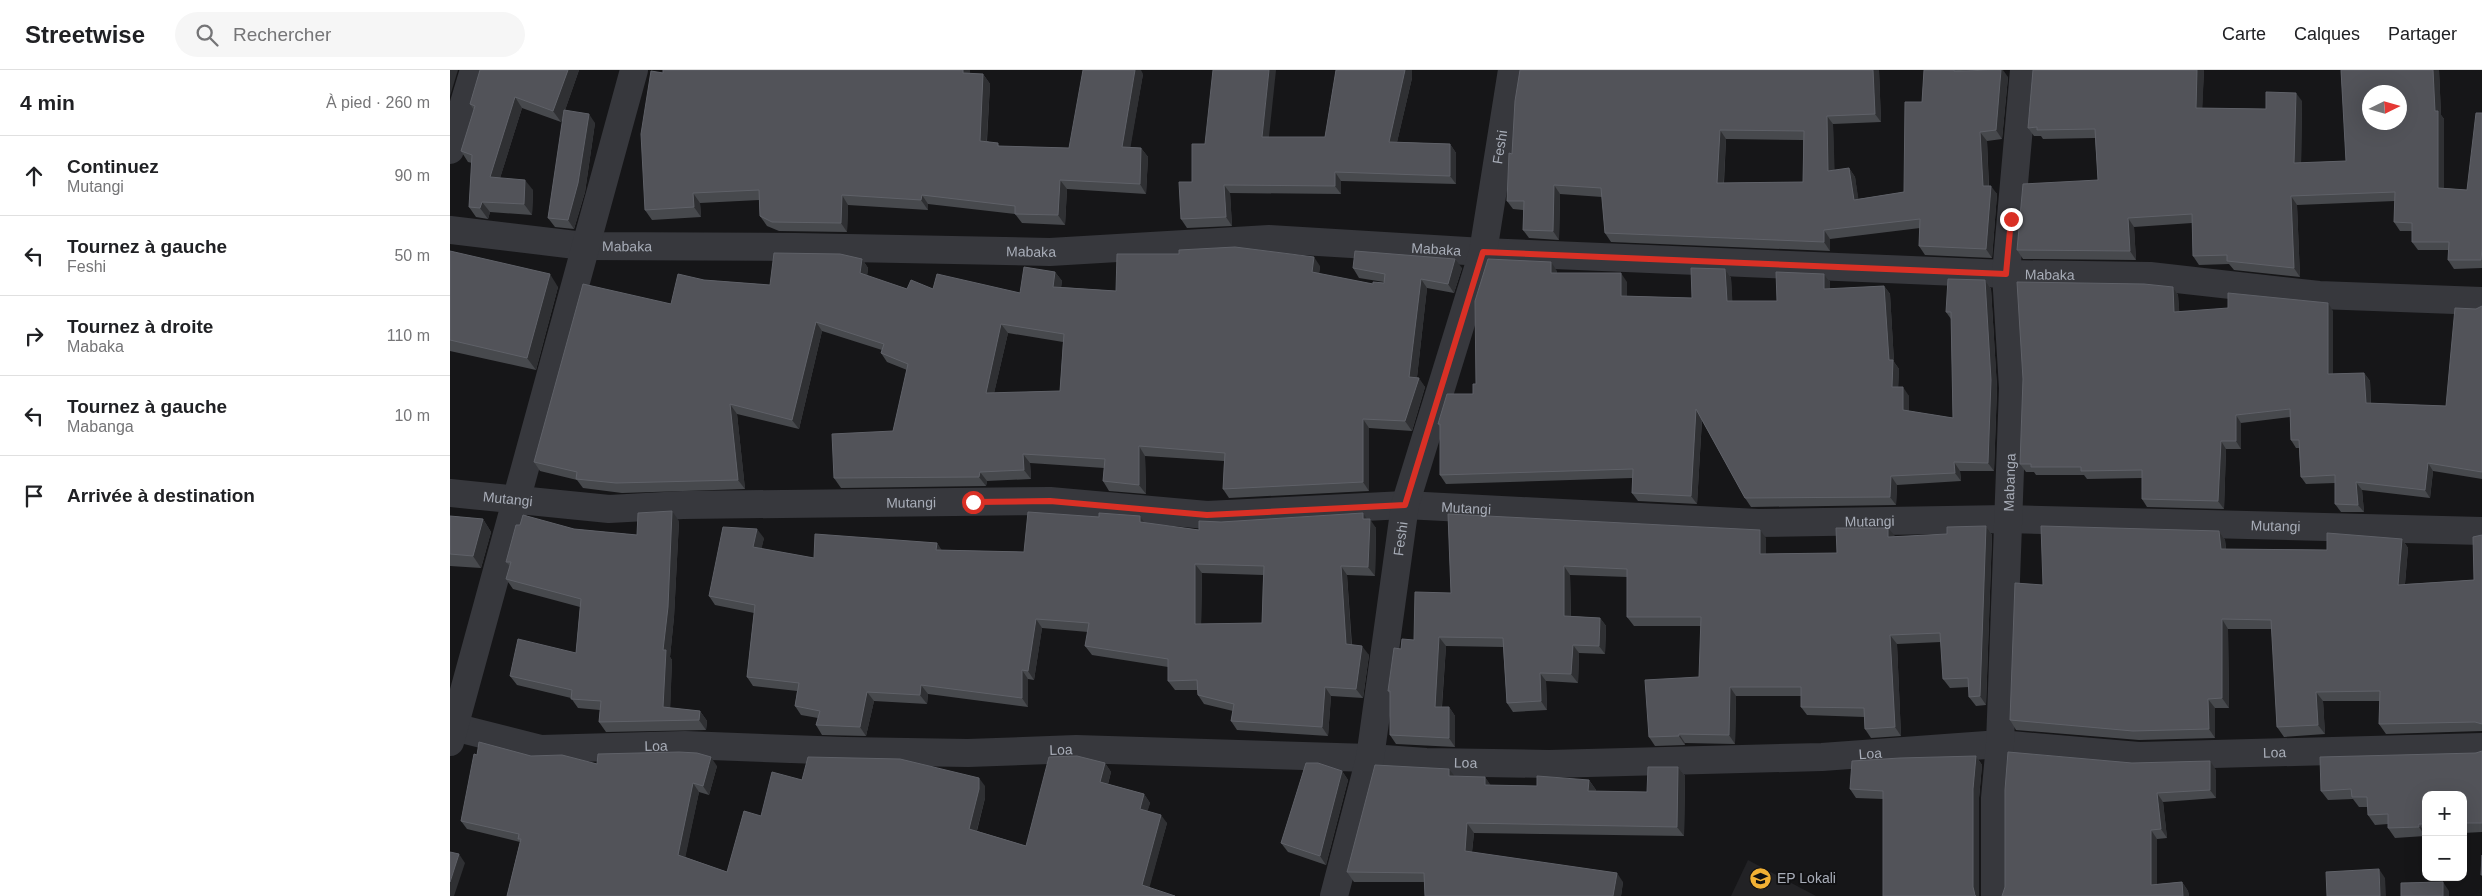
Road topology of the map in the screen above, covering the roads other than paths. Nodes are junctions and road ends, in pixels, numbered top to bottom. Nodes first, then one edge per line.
1 (474, 70) edge
2 (634, 70) edge
3 (1512, 70) edge
4 (2024, 70) edge
5 (450, 150) edge
6 (450, 230) edge
7 (584, 246) junction
8 (1483, 252) junction
9 (2006, 274) junction
10 (2482, 302) edge
11 (450, 493) edge
12 (516, 498) junction
13 (1405, 505) junction
14 (2007, 519) junction
15 (2482, 531) edge
16 (451, 732) edge
17 (2000, 744) junction
18 (2482, 747) edge
19 (1370, 758) junction
20 (1334, 896) edge
21 (1995, 896) edge

1 - 5 street
2 - 7 street
3 - 8 street, Feshi
4 - 9 street, Mabanga
6 - 7 street, Mabaka
7 - 8 street, Mabaka
7 - 12 street
8 - 9 street, Mabaka
8 - 13 street, Feshi
9 - 10 street, Mabaka
9 - 14 street, Mabanga
11 - 12 street, Mutangi
12 - 13 street, Mutangi
12 - 16 street
13 - 14 street, Mutangi
13 - 19 street, Feshi
14 - 15 street, Mutangi
14 - 17 street, Mabanga
16 - 19 street, Loa
17 - 18 street, Loa
17 - 19 street, Loa
17 - 21 street, Mabanga
19 - 20 street, Feshi

